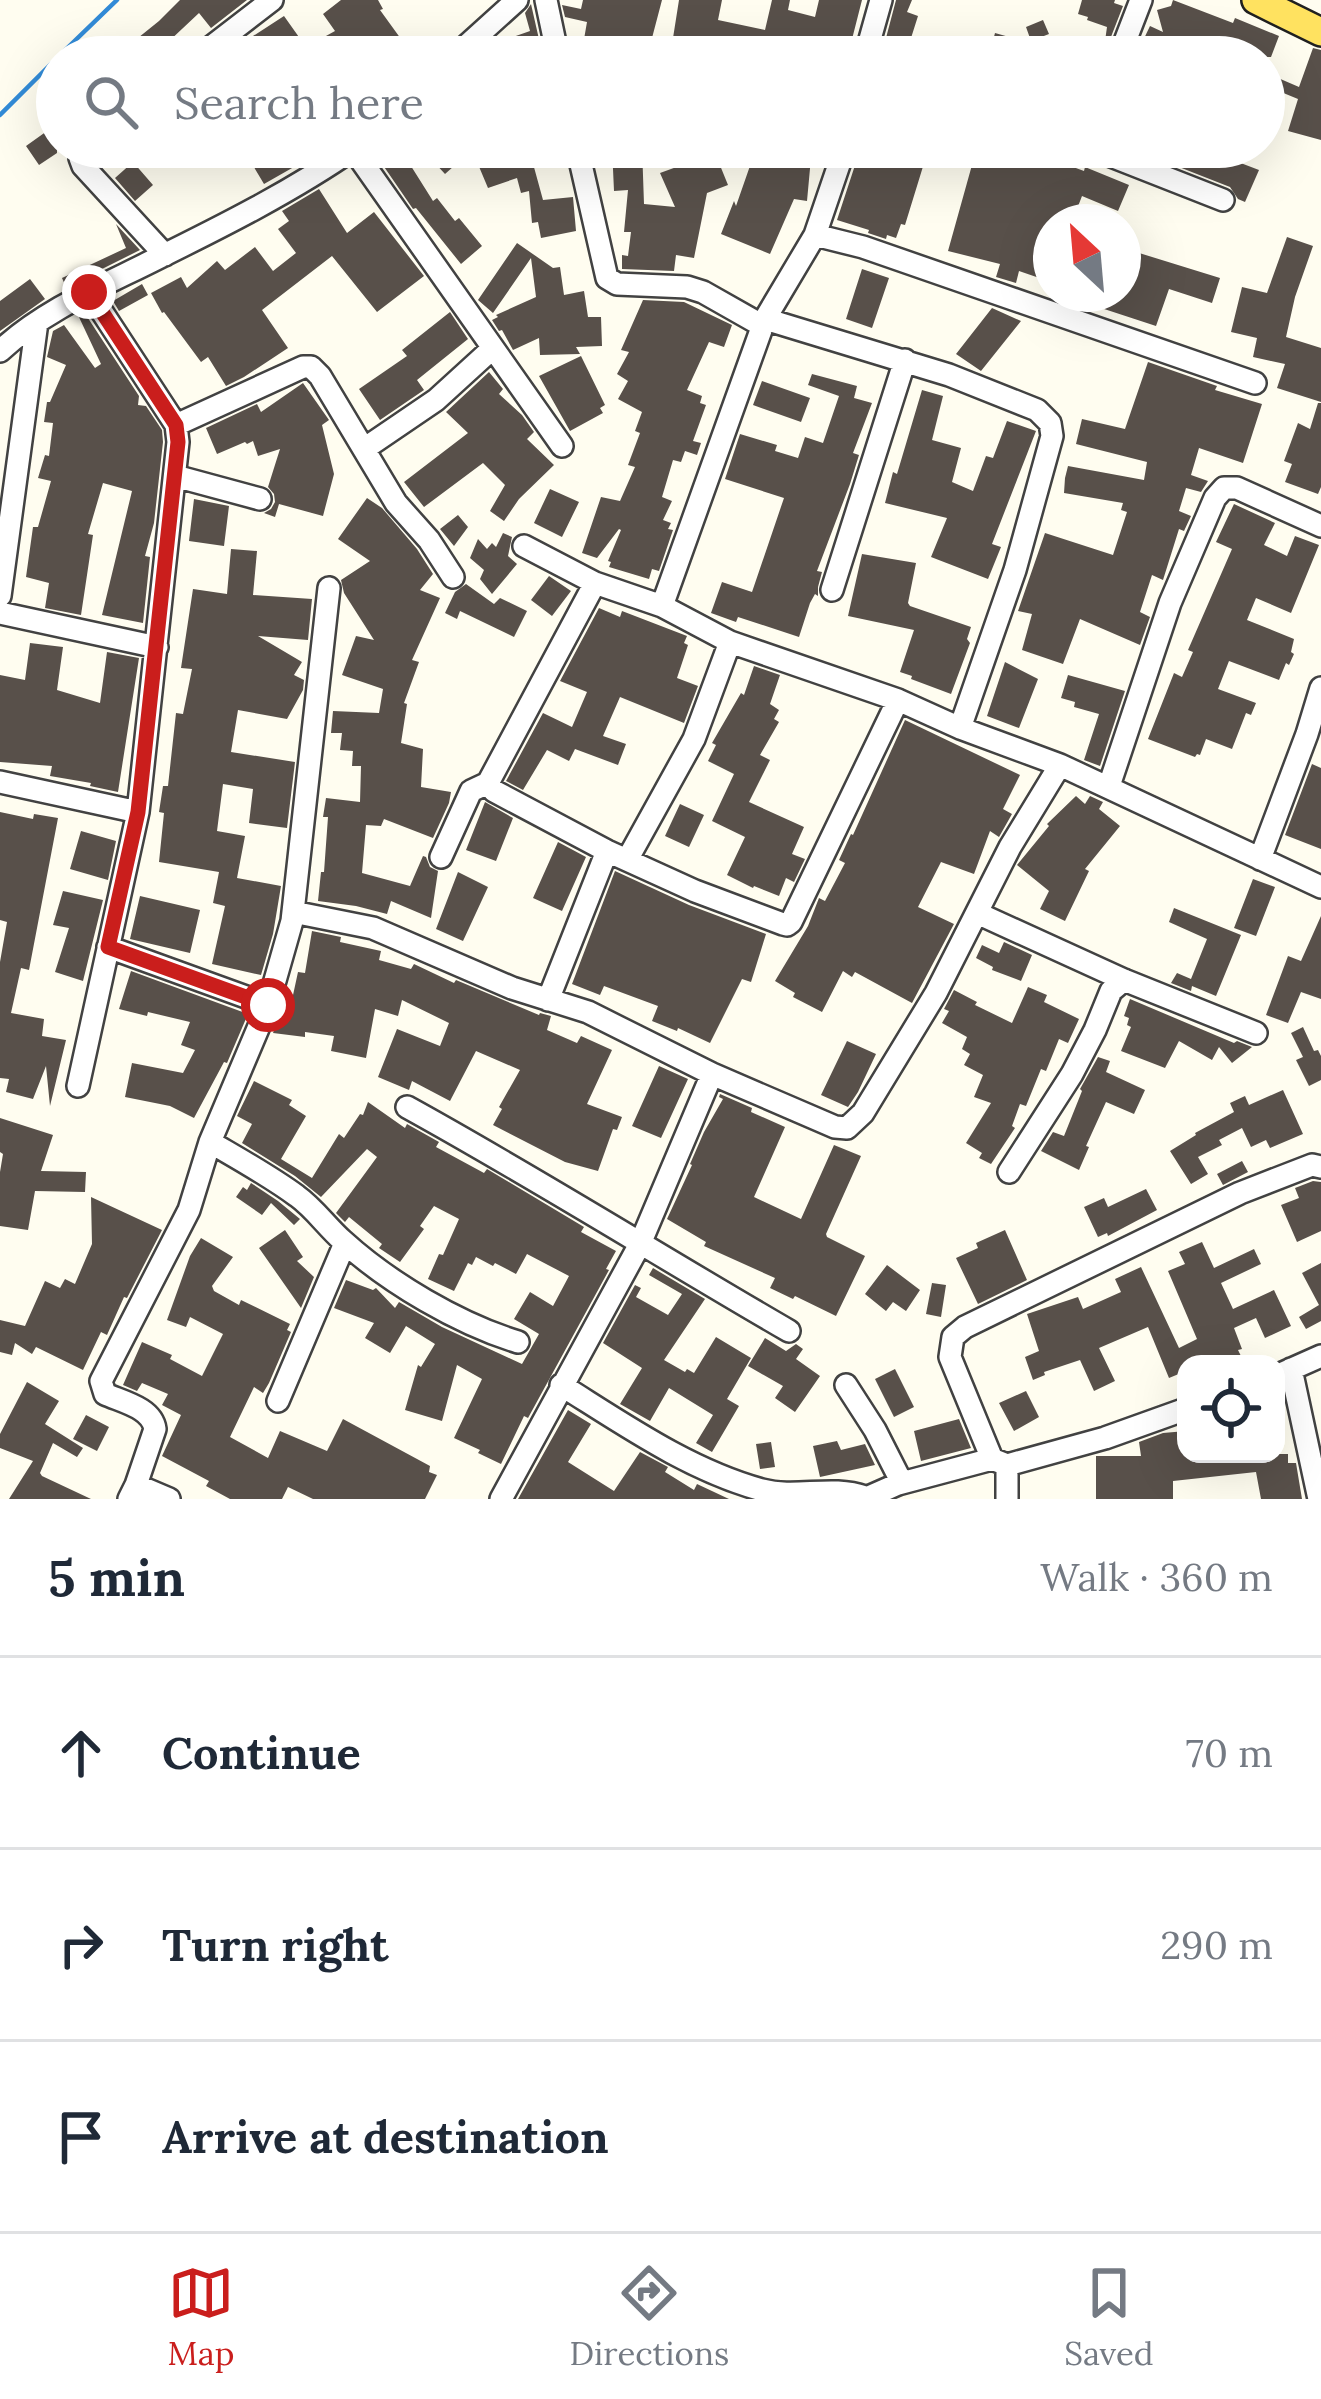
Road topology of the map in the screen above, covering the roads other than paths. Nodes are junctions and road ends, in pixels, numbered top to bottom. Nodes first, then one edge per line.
1 (272, 0) edge
2 (517, 0) edge
3 (546, 0) edge
4 (881, 0) edge
5 (1141, 0) edge
6 (1256, 0) edge
7 (1321, 32) edge
8 (225, 36) edge
9 (477, 36) edge
10 (554, 36) edge
11 (871, 36) edge
12 (1127, 36) edge
13 (85, 168) edge
14 (321, 168) edge
15 (368, 168) edge
16 (582, 168) edge
17 (838, 168) edge
18 (1141, 168) edge
19 (1223, 200) dead end
20 (815, 235) junction
21 (165, 255) junction
22 (89, 292) junction
23 (38, 322) junction
24 (764, 323) junction
25 (493, 348) junction
26 (0, 351) edge
27 (905, 360) junction
28 (1255, 383) dead end
29 (176, 425) junction
30 (11, 440) edge
31 (562, 446) dead end
32 (364, 449) junction
33 (175, 476) junction
34 (260, 499) dead end
35 (1321, 526) edge
36 (524, 546) dead end
37 (453, 578) dead end
38 (595, 583) junction
39 (329, 588) dead end
40 (832, 590) dead end
41 (0, 596) edge
42 (662, 606) junction
43 (0, 613) edge
44 (730, 642) junction
45 (157, 646) junction
46 (1321, 688) edge
47 (898, 700) junction
48 (960, 728) junction
49 (1060, 765) junction
50 (0, 782) edge
51 (488, 782) junction
52 (1109, 786) junction
53 (138, 812) junction
54 (617, 855) junction
55 (441, 857) dead end
56 (1260, 859) junction
57 (1321, 887) edge
58 (293, 912) junction
59 (977, 913) junction
60 (108, 947) junction
61 (1114, 981) junction
62 (548, 1000) junction
63 (268, 1005) junction
64 (1256, 1033) dead end
65 (712, 1074) junction
66 (78, 1086) dead end
67 (407, 1107) dead end
68 (210, 1142) junction
69 (1321, 1167) edge
70 (1009, 1172) dead end
71 (345, 1243) junction
72 (640, 1244) junction
73 (789, 1331) dead end
74 (518, 1342) dead end
75 (1321, 1356) edge
76 (1285, 1373) edge
77 (1285, 1377) edge
78 (561, 1385) junction
79 (846, 1385) dead end
80 (278, 1401) dead end
81 (1177, 1412) edge
82 (999, 1462) junction
83 (902, 1483) junction
84 (132, 1492) edge
85 (864, 1498) edge
86 (169, 1499) edge
87 (501, 1499) edge
88 (1007, 1499) edge
89 (1319, 1499) edge

1 - 8 street
2 - 9 street
3 - 10 street
4 - 11 street
5 - 12 street
6 - 7 main road
13 - 21 street
14 - 21 street
15 - 25 street
16 - 24 street
17 - 20 street
18 - 19 street
20 - 24 street
20 - 28 street
21 - 22 street
22 - 23 street
22 - 29 street
23 - 26 street
23 - 30 street
24 - 27 street
24 - 42 street
25 - 31 street
25 - 32 street
27 - 40 street
27 - 48 street
29 - 32 street
29 - 33 street
30 - 41 street
32 - 37 street
33 - 34 street
33 - 45 street
35 - 52 street
36 - 38 street
38 - 42 street
38 - 51 street
39 - 58 street
42 - 44 street
43 - 45 street
44 - 47 street
44 - 54 street
45 - 53 street
46 - 56 street
47 - 48 street
47 - 54 street
48 - 49 street
49 - 52 street
49 - 59 street
50 - 53 street
51 - 54 street
51 - 55 street
52 - 56 street
53 - 60 street
54 - 62 street
56 - 57 street
58 - 62 street
58 - 63 street
59 - 61 street
59 - 65 street
60 - 63 street
60 - 66 street
61 - 64 street
61 - 70 street
62 - 65 street
63 - 68 street
65 - 72 street
67 - 72 street
68 - 71 street
68 - 84 street
69 - 82 street
71 - 74 street
71 - 80 street
72 - 73 street
72 - 78 street
75 - 76 street
77 - 89 street
78 - 85 street
78 - 87 street
79 - 83 street
81 - 82 street
82 - 83 street
82 - 88 street
83 - 85 street
84 - 86 street

